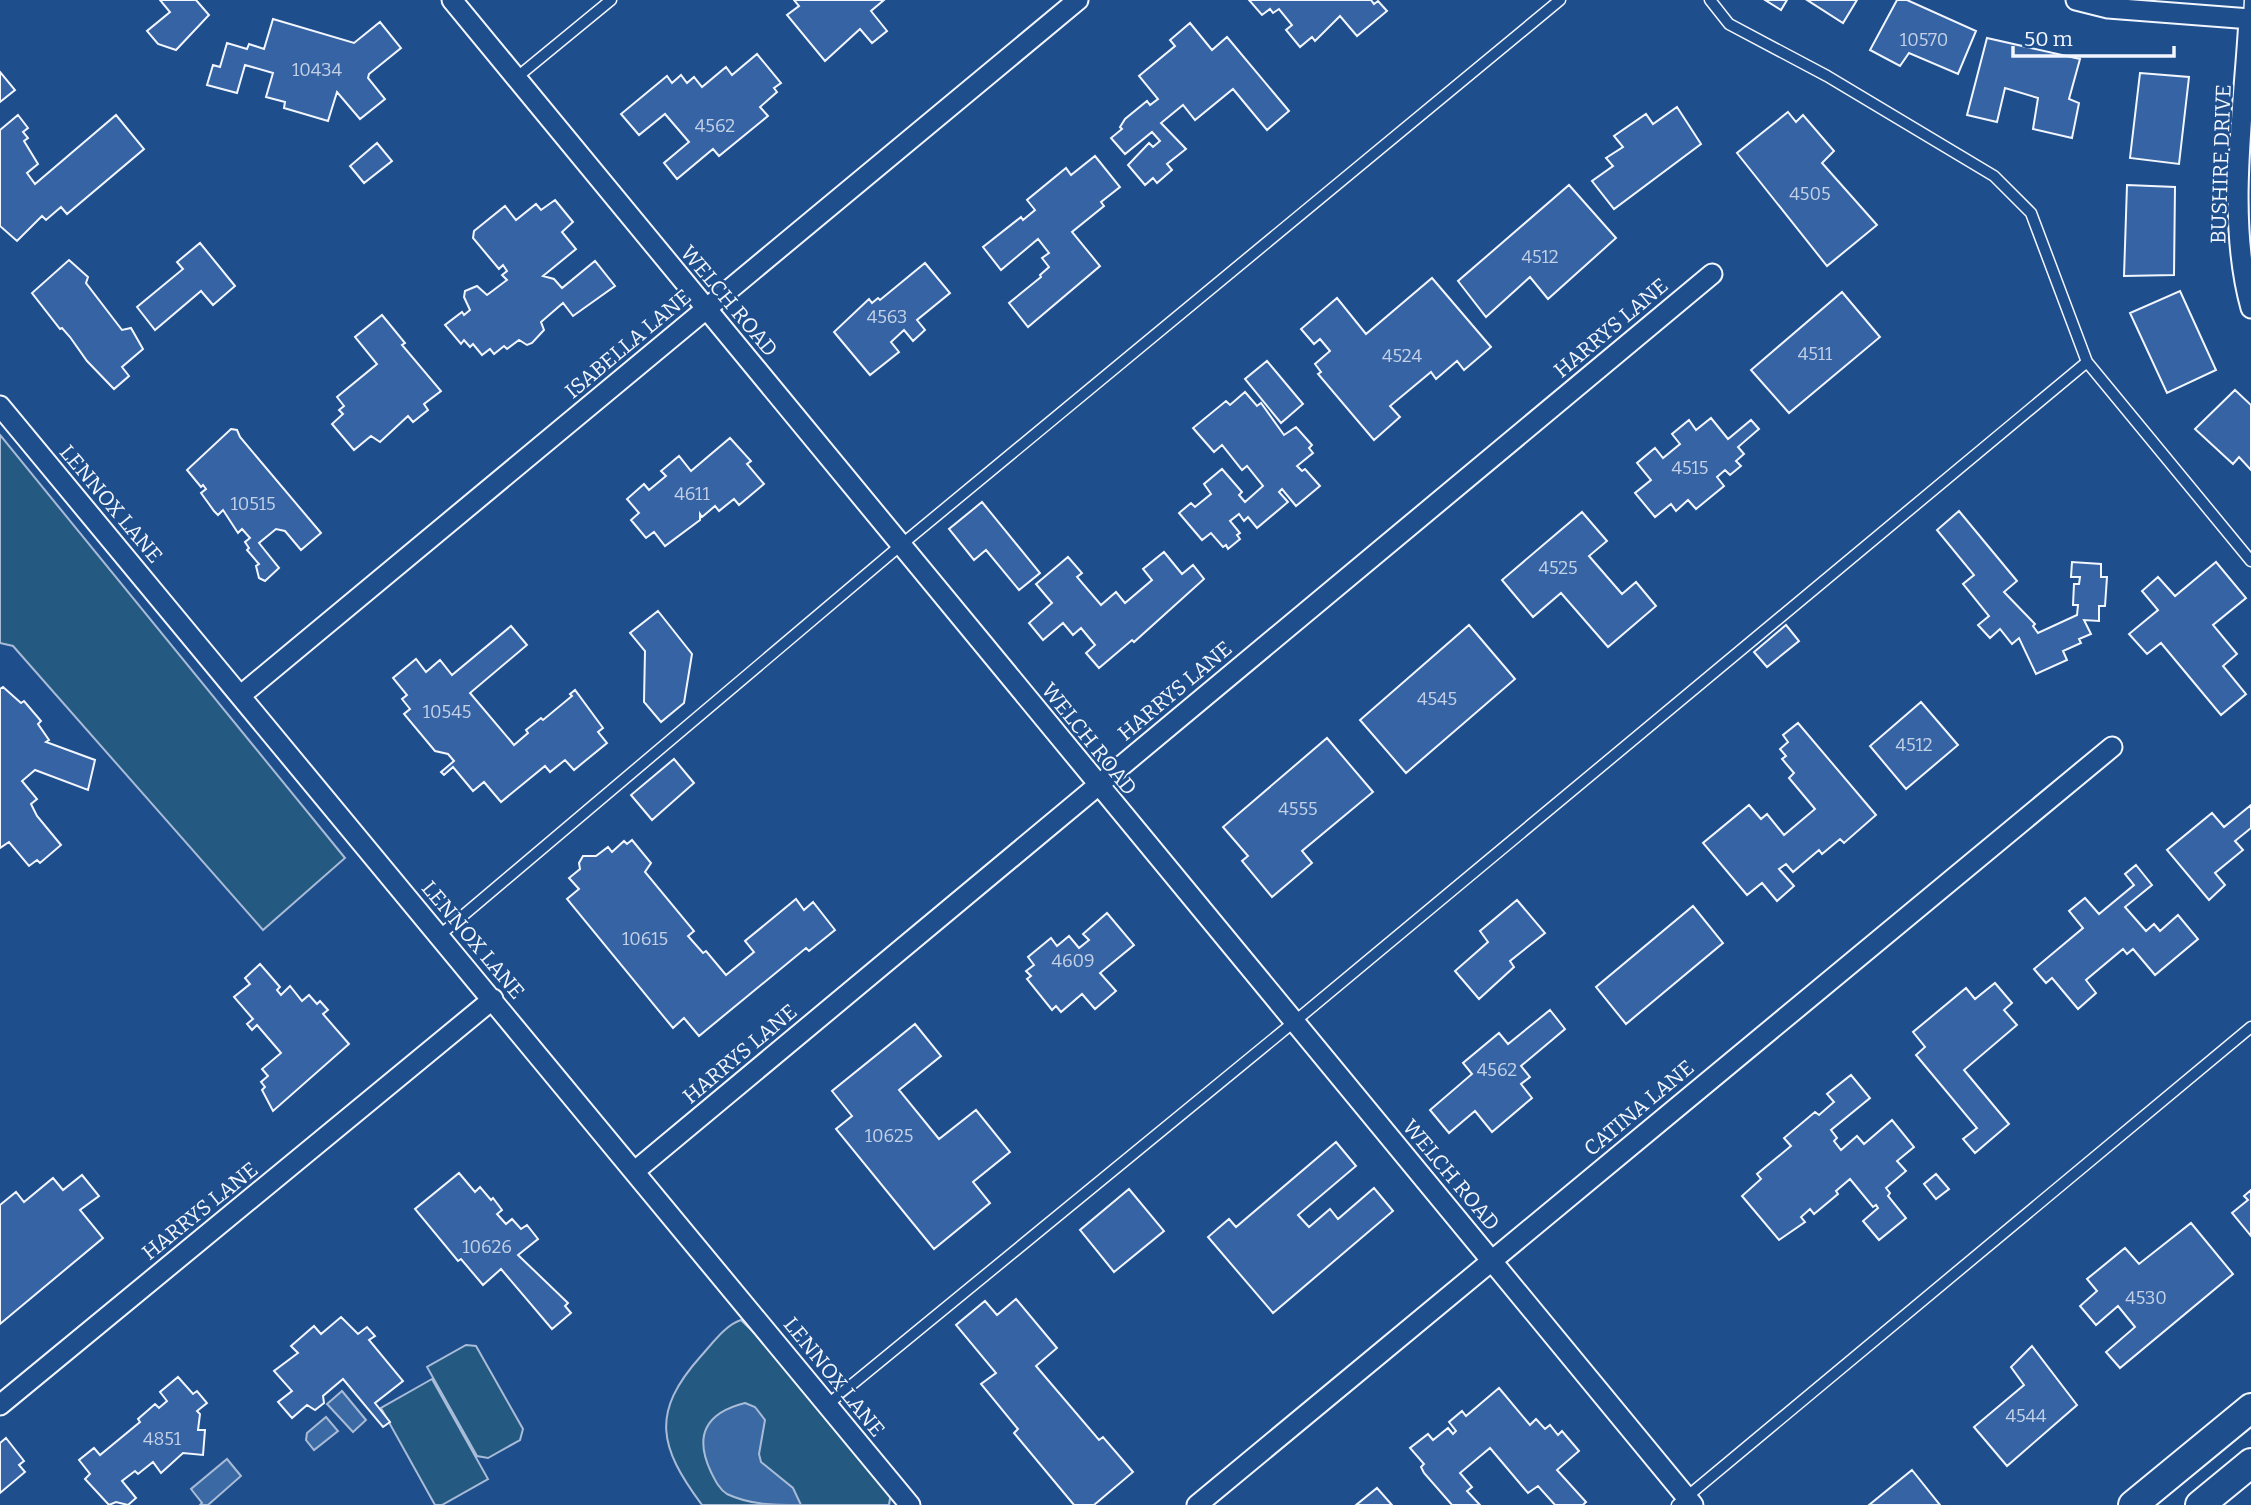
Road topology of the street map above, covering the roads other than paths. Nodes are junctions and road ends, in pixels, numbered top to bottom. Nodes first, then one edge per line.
1 (452, 0) edge
2 (611, 0) edge
3 (1078, 0) edge
4 (1560, 0) edge
5 (1710, 0) edge
6 (2076, 0) edge
7 (2108, 4) edge
8 (2250, 13) edge
9 (516, 78) junction
10 (2246, 165) edge
11 (1712, 274) dead end
12 (706, 309) junction
13 (2251, 309) edge
14 (2087, 362) junction
15 (0, 406) edge
16 (901, 545) junction
17 (2251, 561) edge
18 (240, 696) junction
19 (2112, 747) dead end
20 (1098, 785) junction
21 (440, 935) junction
22 (493, 999) junction
23 (1294, 1022) junction
24 (2251, 1027) edge
25 (635, 1171) junction
26 (1493, 1261) junction
27 (0, 1405) edge
28 (827, 1405) junction
29 (2251, 1408) edge
30 (2251, 1463) edge
31 (1685, 1502) edge
32 (909, 1505) edge
33 (1197, 1505) edge
34 (2133, 1505) edge
35 (2200, 1505) edge

1 - 9 street, WELCH ROAD
2 - 9 lane
3 - 12 street, ISABELLA LANE
4 - 16 lane
5 - 14 lane
6 - 7 street
7 - 8 street
8 - 10 street, BUSHIRE DRIVE
9 - 12 street, WELCH ROAD
10 - 13 street, BUSHIRE DRIVE
11 - 20 street, HARRYS LANE
12 - 16 street, WELCH ROAD
12 - 18 street, ISABELLA LANE
14 - 17 lane
14 - 23 lane
15 - 18 street, LENNOX LANE
16 - 20 street, WELCH ROAD
16 - 21 lane
18 - 21 street, LENNOX LANE
19 - 26 street, CATINA LANE
20 - 23 street, WELCH ROAD
20 - 25 street, HARRYS LANE
21 - 22 street, LENNOX LANE
22 - 25 street, LENNOX LANE
22 - 27 street, HARRYS LANE
23 - 26 street, WELCH ROAD
23 - 28 lane
24 - 31 lane
25 - 28 street, LENNOX LANE
26 - 31 street, WELCH ROAD
26 - 33 street, CATINA LANE
28 - 32 street, LENNOX LANE
29 - 34 main road
30 - 35 main road

